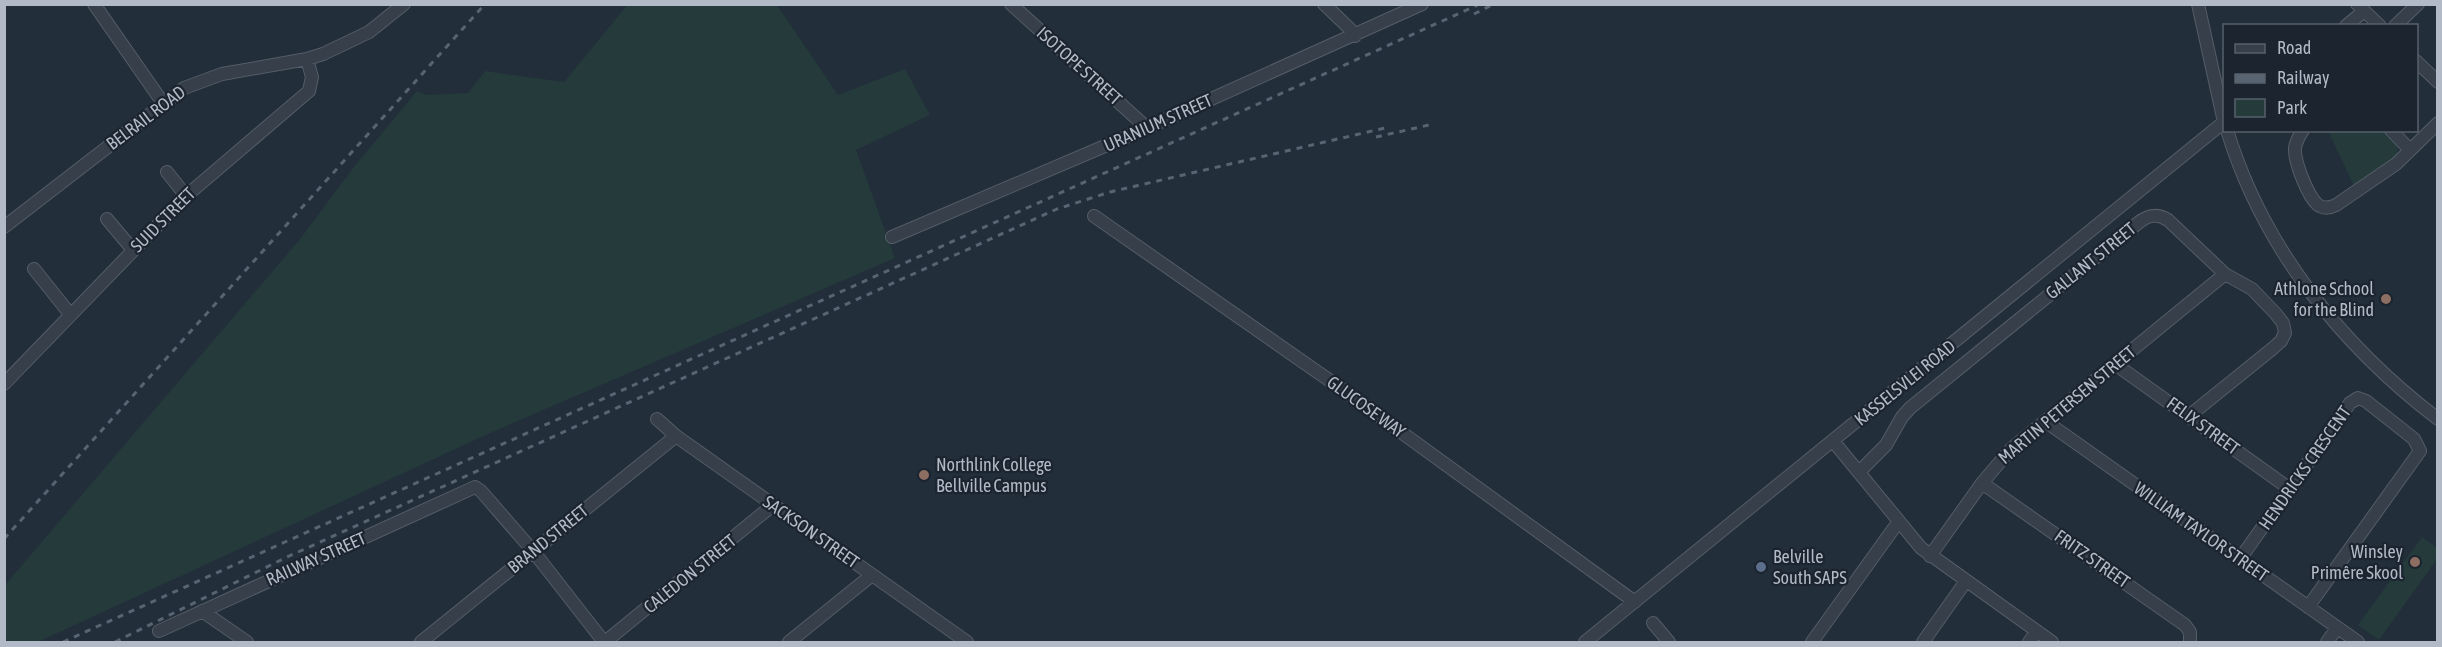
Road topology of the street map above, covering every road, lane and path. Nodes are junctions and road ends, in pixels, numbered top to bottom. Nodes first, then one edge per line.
1 (94, 4) edge
2 (404, 4) edge
3 (1011, 4) edge
4 (1324, 4) edge
5 (1422, 4) edge
6 (2198, 4) edge
7 (2418, 4) edge
8 (2361, 8) edge
9 (2348, 24) edge
10 (2378, 24) edge
11 (2397, 24) edge
12 (1355, 36) junction
13 (307, 59) junction
14 (2418, 63) edge
15 (2438, 82) edge
16 (163, 103) junction
17 (2223, 118) edge
18 (2223, 123) edge
19 (2438, 123) edge
20 (1147, 128) junction
21 (2228, 132) edge
22 (2302, 132) edge
23 (2393, 132) edge
24 (2410, 150) junction
25 (167, 172) dead end
26 (186, 196) junction
27 (1094, 216) dead end
28 (107, 219) dead end
29 (4, 227) edge
30 (892, 237) dead end
31 (133, 250) junction
32 (34, 269) dead end
33 (2225, 274) junction
34 (70, 314) junction
35 (2115, 364) junction
36 (6, 379) edge
37 (2189, 416) junction
38 (657, 419) dead end
39 (2438, 420) edge
40 (2045, 421) junction
41 (676, 436) junction
42 (1833, 441) junction
43 (1858, 472) junction
44 (1982, 483) junction
45 (2290, 489) junction
46 (773, 505) junction
47 (1899, 521) junction
48 (532, 551) junction
49 (1930, 556) junction
50 (2240, 560) junction
51 (872, 575) junction
52 (1966, 581) junction
53 (1635, 602) junction
54 (2308, 607) junction
55 (202, 611) junction
56 (1653, 623) dead end
57 (2337, 628) junction
58 (159, 631) dead end
59 (2037, 631) junction
60 (1599, 638) edge
61 (244, 642) edge
62 (421, 642) edge
63 (605, 642) edge
64 (789, 642) edge
65 (967, 642) edge
66 (1586, 642) edge
67 (1669, 642) edge
68 (1812, 642) edge
69 (1923, 642) edge
70 (2029, 642) edge
71 (2052, 642) edge
72 (2190, 642) edge
73 (2327, 642) edge
74 (2358, 642) edge

1 - 16 street
2 - 13 street, BELRAIL ROAD
3 - 20 street, ISOTOPE STREET
4 - 12 street
5 - 12 street, URANIUM STREET
6 - 17 street
7 - 11 street
8 - 9 street
8 - 10 street
12 - 20 street, URANIUM STREET
13 - 16 street, BELRAIL ROAD
13 - 26 street, SUID STREET
14 - 15 street
16 - 29 street, BELRAIL ROAD
18 - 42 street, KASSELSVLEI ROAD
19 - 24 street
20 - 30 street, URANIUM STREET
21 - 39 street
22 - 24 street
23 - 24 street
25 - 26 street
26 - 31 street, SUID STREET
27 - 53 street, GLUCOSE WAY
28 - 31 street
31 - 34 street, SUID STREET
32 - 34 street
33 - 35 street, MARTIN PETERSEN STREET
33 - 37 street, GALLANT STREET
33 - 43 street, GALLANT STREET
34 - 36 street, SUID STREET
35 - 37 street, FELIX STREET
35 - 40 street, MARTIN PETERSEN STREET
37 - 45 street, FELIX STREET
38 - 41 street, SACKSON STREET
40 - 44 street, MARTIN PETERSEN STREET
40 - 50 street, WILLIAM TAYLOR STREET
41 - 46 street, SACKSON STREET
41 - 48 street, BRAND STREET
42 - 43 street
42 - 53 street, KASSELSVLEI ROAD
43 - 47 street
44 - 49 street, MARTIN PETERSEN STREET
44 - 72 street, FRITZ STREET
45 - 50 street, HENDRICKS CRESCENT
45 - 54 street, HENDRICKS CRESCENT
46 - 51 street, SACKSON STREET
46 - 63 street, CALEDON STREET
47 - 49 street
47 - 68 street
48 - 55 street, RAILWAY STREET
48 - 62 street, BRAND STREET
48 - 63 street
49 - 52 street
50 - 54 street, WILLIAM TAYLOR STREET
51 - 64 street
51 - 65 street, SACKSON STREET
52 - 59 street
52 - 69 street
53 - 60 street, KASSELSVLEI ROAD
54 - 57 street, WILLIAM TAYLOR STREET
55 - 58 street, RAILWAY STREET
55 - 61 street
56 - 67 street
57 - 73 street
57 - 74 street, WILLIAM TAYLOR STREET
59 - 70 street
59 - 71 street
60 - 66 street, KASSELSVLEI ROAD

